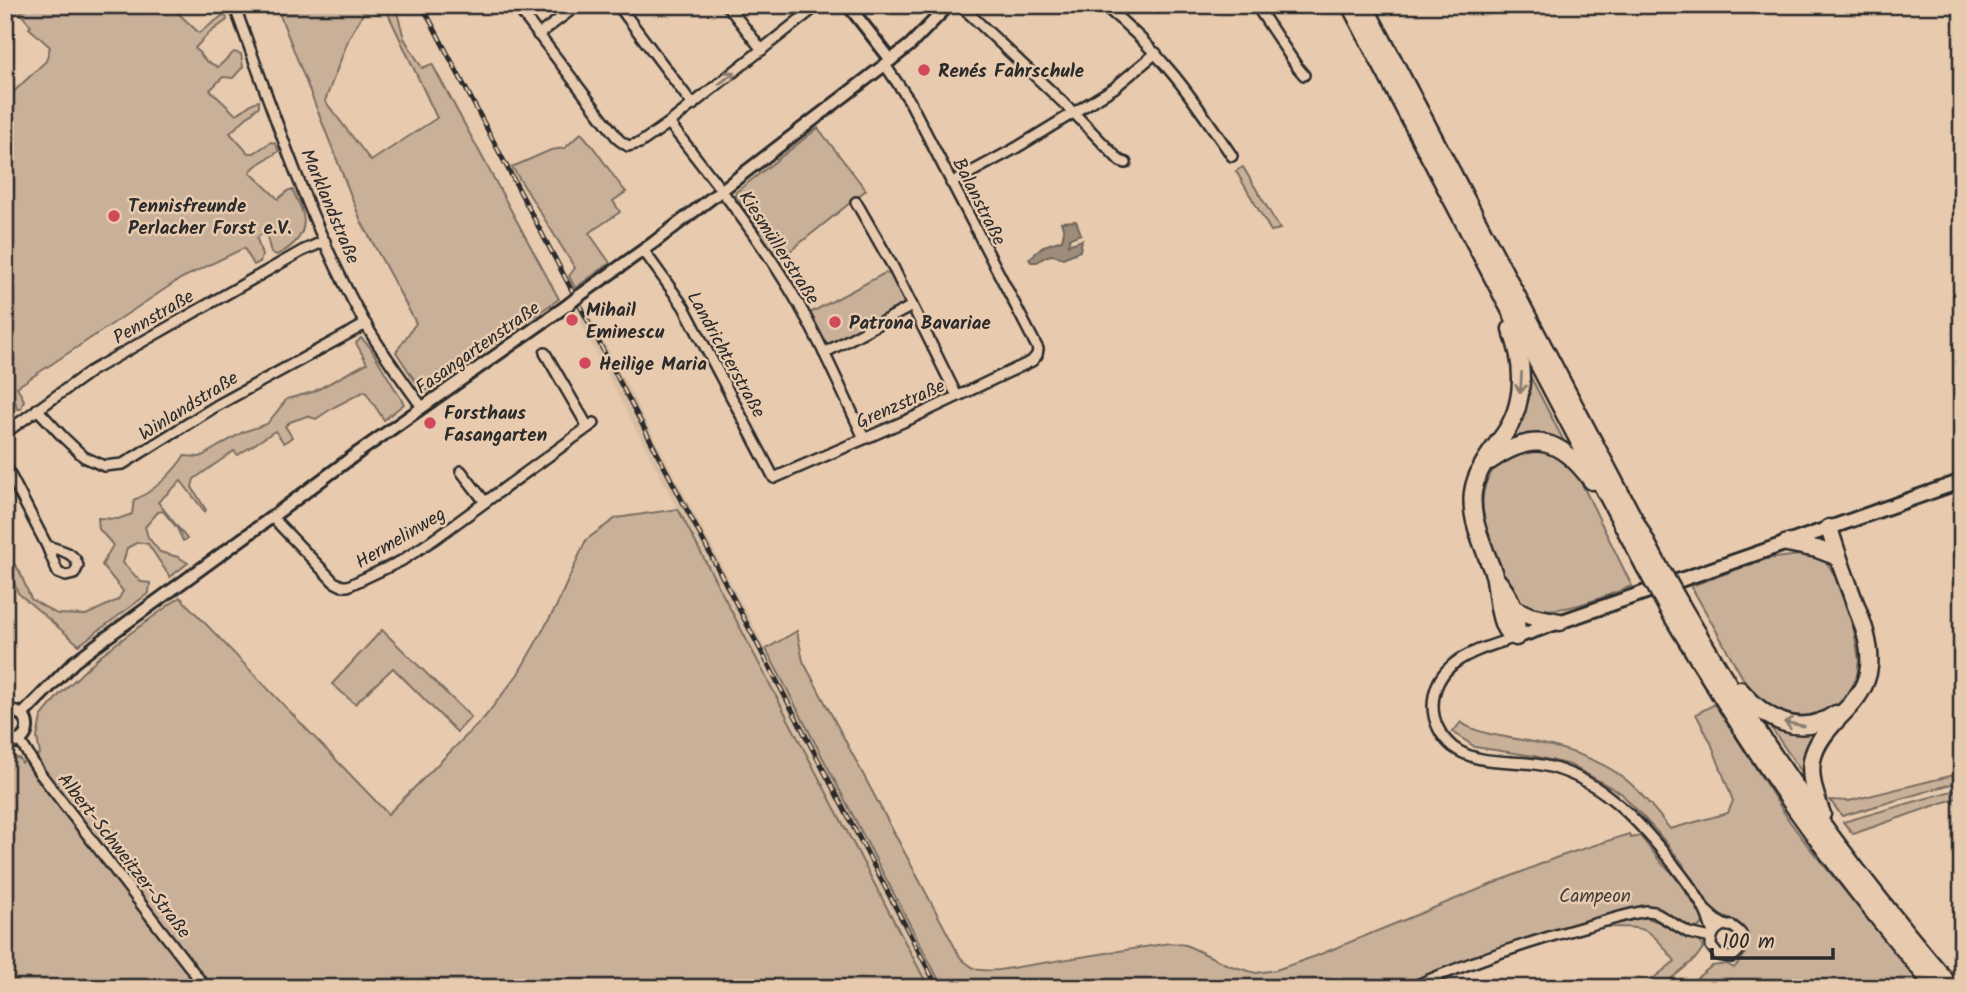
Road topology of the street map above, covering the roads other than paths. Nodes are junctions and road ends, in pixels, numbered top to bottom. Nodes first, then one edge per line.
1 (234, 5) edge
2 (516, 5) edge
3 (578, 5) edge
4 (618, 5) edge
5 (727, 5) edge
6 (818, 5) edge
7 (848, 5) edge
8 (949, 5) edge
9 (960, 5) edge
10 (1103, 5) edge
11 (1256, 5) edge
12 (1350, 5) edge
13 (1364, 5) edge
14 (538, 35) junction
15 (762, 50) junction
16 (1156, 53) junction
17 (888, 63) junction
18 (1304, 75) dead end
19 (693, 105) junction
20 (1073, 112) junction
21 (668, 123) junction
22 (1232, 156) dead end
23 (1126, 163) dead end
24 (951, 183) junction
25 (722, 190) junction
26 (856, 202) dead end
27 (325, 241) junction
28 (643, 251) junction
29 (1502, 293) junction
30 (912, 306) junction
31 (366, 324) junction
32 (824, 353) junction
33 (545, 354) dead end
34 (1037, 355) joint
35 (957, 396) junction
36 (422, 408) junction
37 (37, 409) junction
38 (5, 433) edge
39 (864, 438) junction
40 (1485, 464) junction
41 (5, 465) edge
42 (461, 471) dead end
43 (774, 478) joint
44 (1962, 481) edge
45 (485, 502) junction
46 (272, 517) junction
47 (1621, 522) junction
48 (1829, 528) junction
49 (1787, 543) junction
50 (47, 546) dead end
51 (1838, 557) junction
52 (1651, 565) junction
53 (1495, 578) junction
54 (1674, 607) junction
55 (1515, 609) junction
56 (1560, 622) junction
57 (1698, 634) junction
58 (1516, 637) junction
59 (1855, 701) junction
60 (5, 712) edge
61 (22, 715) junction
62 (20, 741) junction
63 (5, 742) edge
64 (1812, 814) junction
65 (1827, 841) junction
66 (1706, 911) junction
67 (1709, 922) junction
68 (1724, 925) junction
69 (1689, 933) junction
70 (1712, 936) junction
71 (206, 988) edge
72 (1410, 988) edge
73 (1936, 988) edge
74 (1952, 988) edge

1 - 27 street, Marklandstraße
2 - 14 street
3 - 14 street
4 - 19 street
5 - 15 street
6 - 15 street
7 - 17 street, Balanstraße
8 - 17 street, Fasangartenstraße
9 - 20 street
10 - 16 street
11 - 18 street
12 - 29 highway
13 - 52 highway
14 - 21 street
19 -> 15 street
16 - 20 street
16 - 22 street
17 - 24 street, Balanstraße
17 - 25 street, Fasangartenstraße
19 - 21 street
20 - 23 street
20 - 24 street
21 - 25 street, Kiesmüllerstraße
24 - 34 street, Balanstraße
25 - 28 street, Fasangartenstraße
25 - 32 street, Kiesmüllerstraße
26 - 30 street
27 - 31 street, Marklandstraße
27 - 37 street, Pennstraße
28 - 36 street, Fasangartenstraße, bridge
28 - 43 street, Landrichterstraße
29 -> 40 highway
29 - 47 highway
30 - 32 street
30 - 35 street
31 - 36 street, Marklandstraße
31 - 37 street, Winlandstraße
32 - 39 street, Kiesmüllerstraße
33 - 45 street, Hermelinweg
34 - 35 street, Grenzstraße
35 - 39 street, Grenzstraße
36 - 46 street, Fasangartenstraße
37 - 38 street, Pennstraße
39 - 43 street, Grenzstraße
40 - 47 highway
40 - 53 highway
41 - 50 street
42 - 45 street
44 - 48 main road
45 - 46 street, Hermelinweg
46 - 61 street, Fasangartenstraße
47 - 52 highway
48 - 49 main road
48 - 51 highway
49 - 51 highway
49 - 56 main road
51 - 59 highway
52 - 54 highway, bridge
53 - 55 highway
53 - 58 highway
54 - 57 highway
54 - 64 highway
55 - 56 highway
55 - 58 highway
56 - 58 main road
59 -> 57 highway
57 - 64 highway
58 - 66 street
59 - 64 highway
60 - 61 street
61 - 62 street
62 - 63 street
62 - 71 street, Albert-Schweitzer-Straße
64 - 65 highway
65 - 73 highway
65 - 74 highway
66 - 67 street
66 - 68 street
67 - 69 street
67 - 70 street
68 - 70 street
68 - 70 street
69 - 70 street
69 - 72 street

